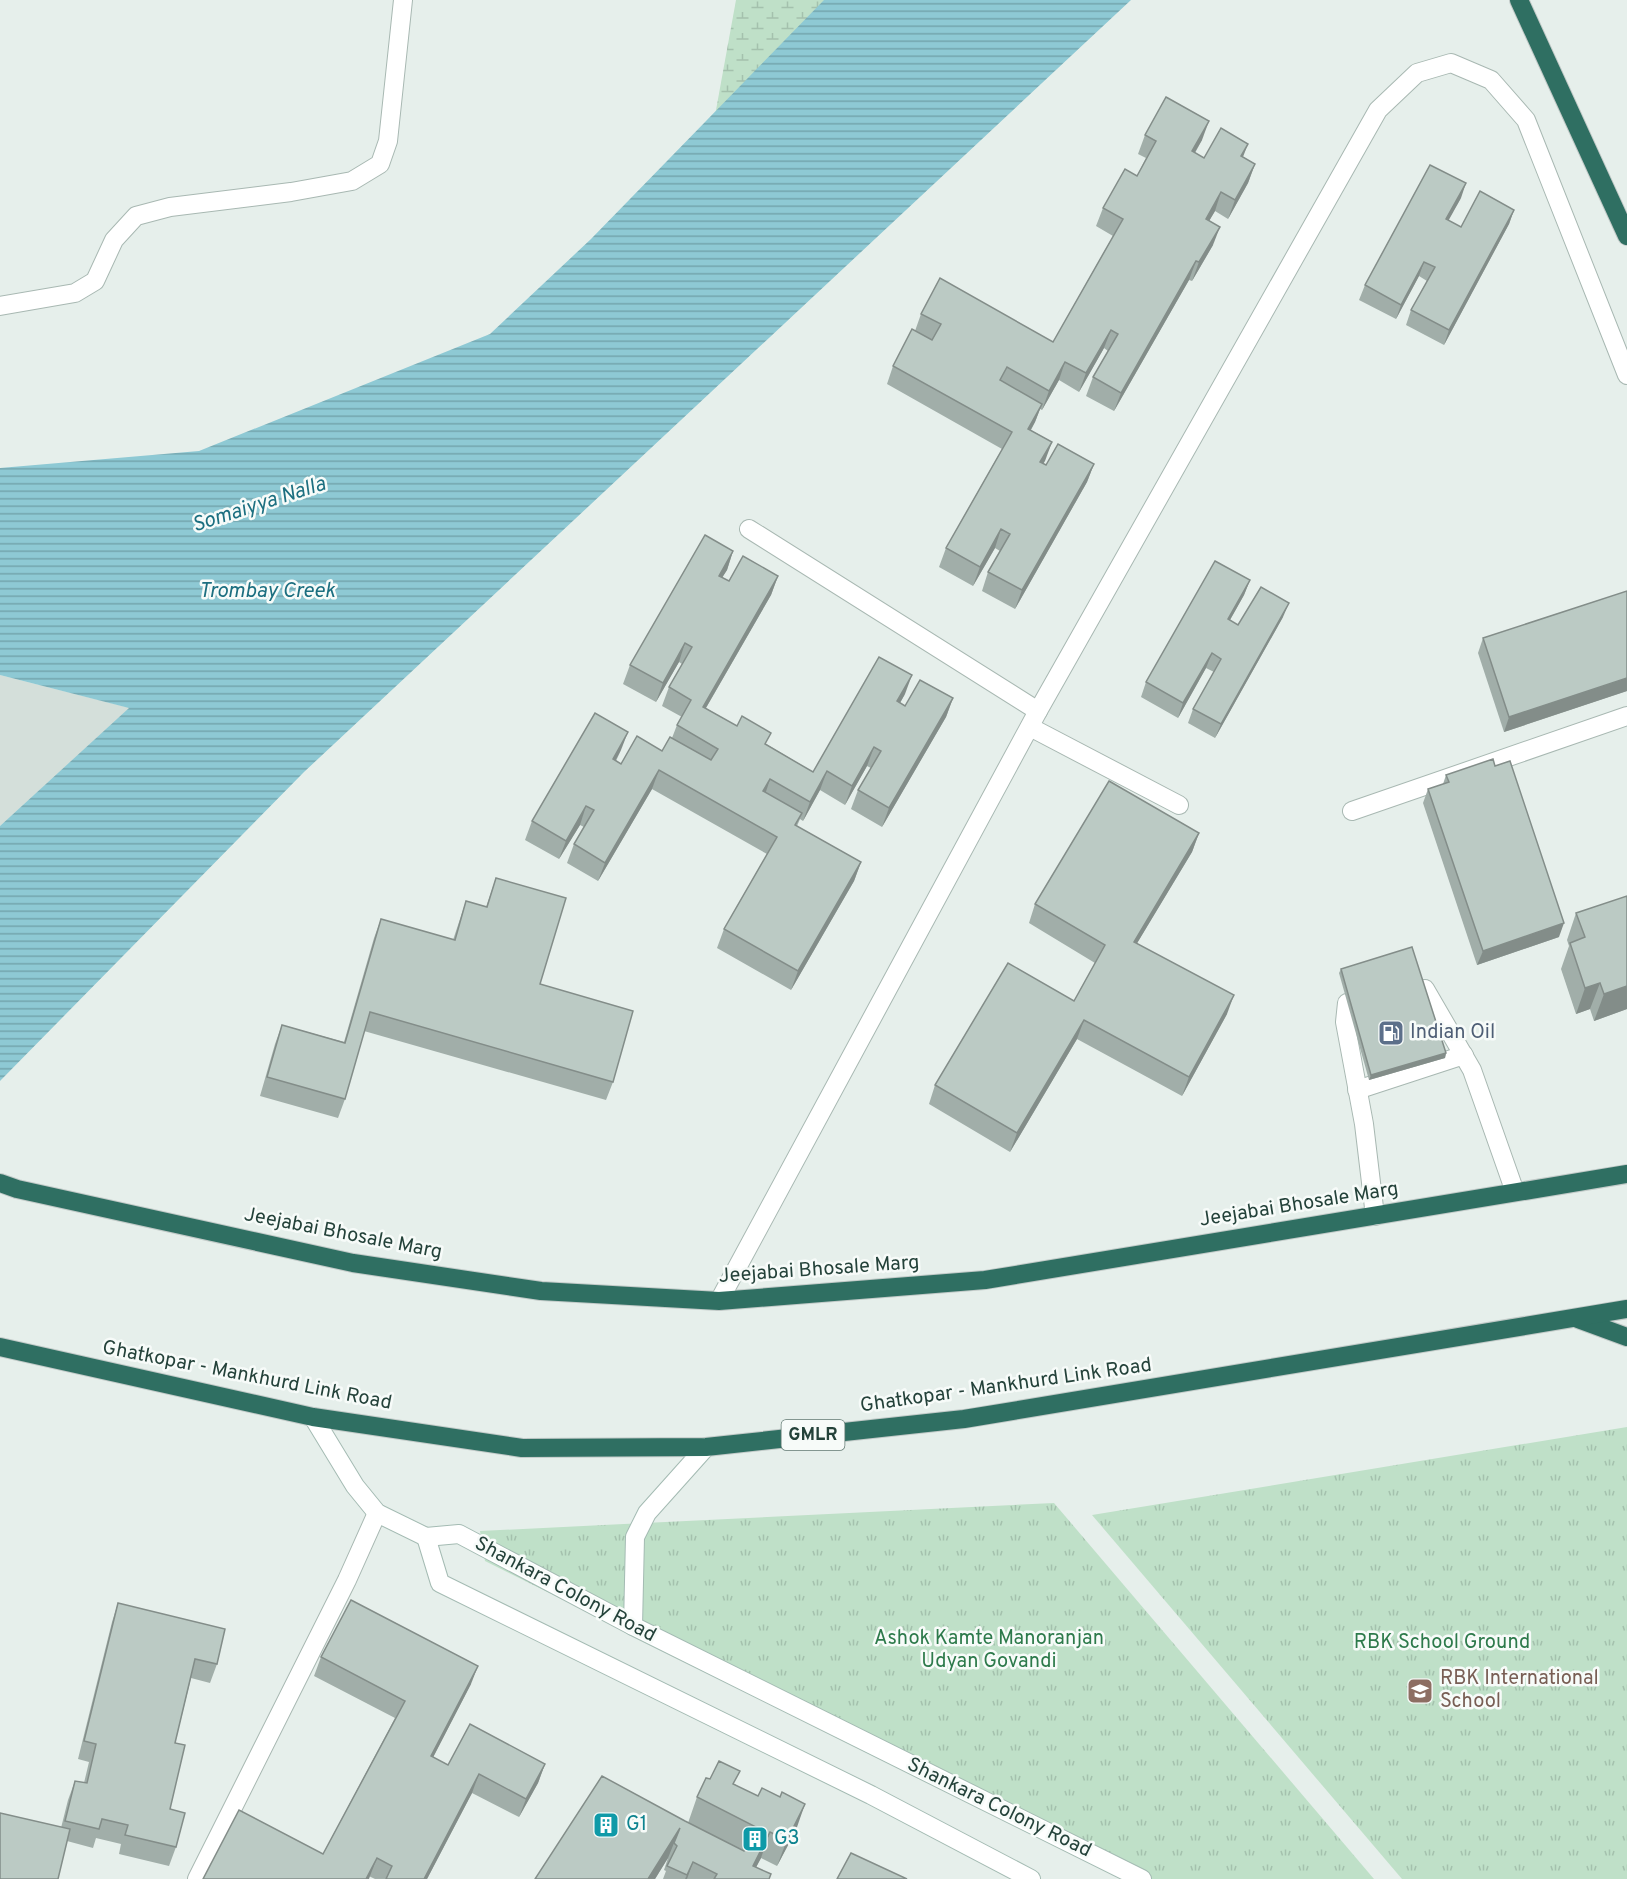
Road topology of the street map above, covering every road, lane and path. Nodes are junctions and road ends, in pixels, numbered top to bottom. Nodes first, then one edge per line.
1 (403, 0) edge
2 (1519, 0) edge
3 (1627, 236) edge
4 (0, 306) edge
5 (1627, 375) edge
6 (749, 529) dead end
7 (1627, 716) edge
8 (1034, 719) junction
9 (1179, 805) dead end
10 (1352, 811) dead end
11 (1425, 989) edge
12 (1347, 1003) edge
13 (1464, 1055) junction
14 (1357, 1090) junction
15 (1627, 1174) edge
16 (8, 1186) edge
17 (1515, 1192) junction
18 (1375, 1216) junction
19 (719, 1302) junction
20 (1627, 1309) edge
21 (1577, 1319) junction
22 (1627, 1337) edge
23 (0, 1347) edge
24 (313, 1417) junction
25 (706, 1447) junction
26 (377, 1513) junction
27 (426, 1537) junction
28 (633, 1626) junction
29 (197, 1879) edge
30 (1031, 1879) edge
31 (1142, 1879) edge

1 - 4 main road
2 - 3 highway
5 - 8 main road
6 - 8 main road
7 - 10 main road
8 - 9 main road
8 - 19 main road
11 - 13 main road
12 - 14 main road
13 - 14 main road
13 - 17 main road
14 - 18 main road
15 - 17 highway, Jeejabai Bhosale Marg
16 - 19 highway, Jeejabai Bhosale Marg
17 - 18 highway, Jeejabai Bhosale Marg
18 - 19 highway, Jeejabai Bhosale Marg
20 - 21 highway, Ghatkopar - Mankhurd Link Road / GMLR
21 - 22 highway
21 - 25 highway, Ghatkopar - Mankhurd Link Road / GMLR
23 - 24 highway, Ghatkopar - Mankhurd Link Road / GMLR
24 - 25 highway, Ghatkopar - Mankhurd Link Road / GMLR
24 - 26 main road
25 - 28 main road
26 - 27 main road
26 - 29 main road
27 - 28 main road, Shankara Colony Road
27 - 30 main road
28 - 31 main road, Shankara Colony Road

